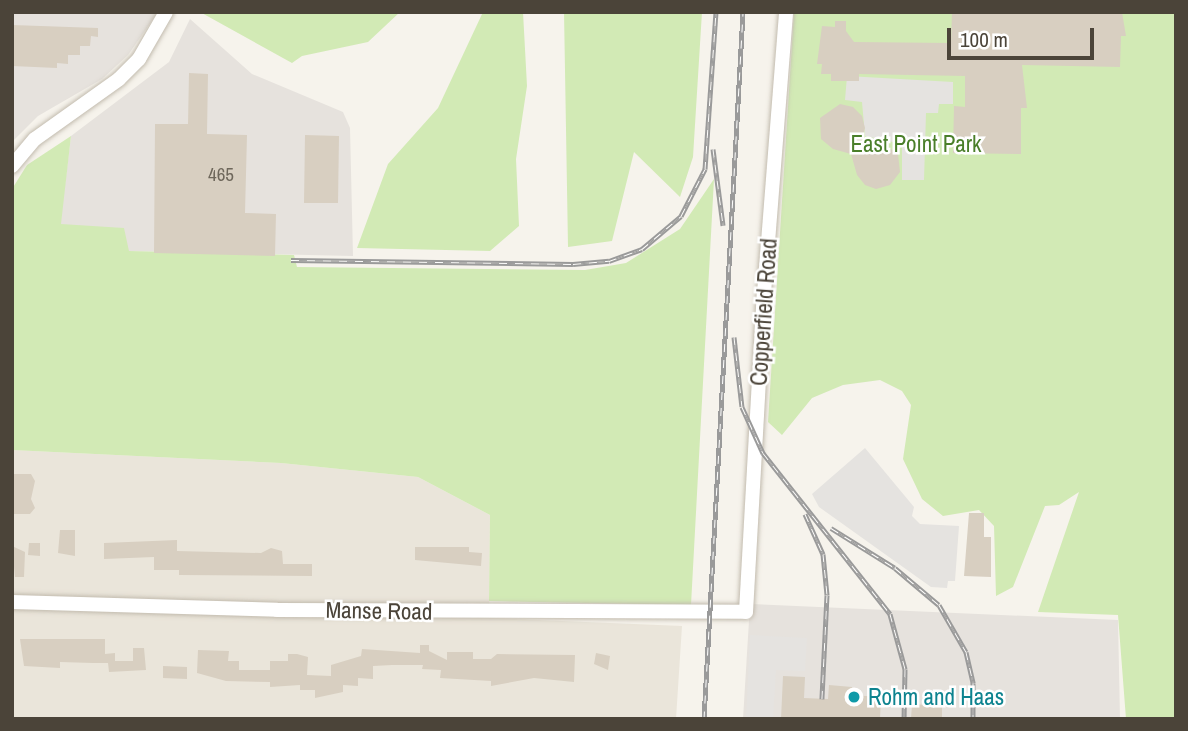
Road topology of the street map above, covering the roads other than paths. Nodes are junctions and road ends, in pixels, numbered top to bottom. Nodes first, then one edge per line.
1 (166, 12) edge
2 (786, 12) edge
3 (12, 166) edge
4 (12, 602) edge
5 (747, 612) joint

1 - 3 street
2 - 5 street, Copperfield Road
4 - 5 street, Manse Road

